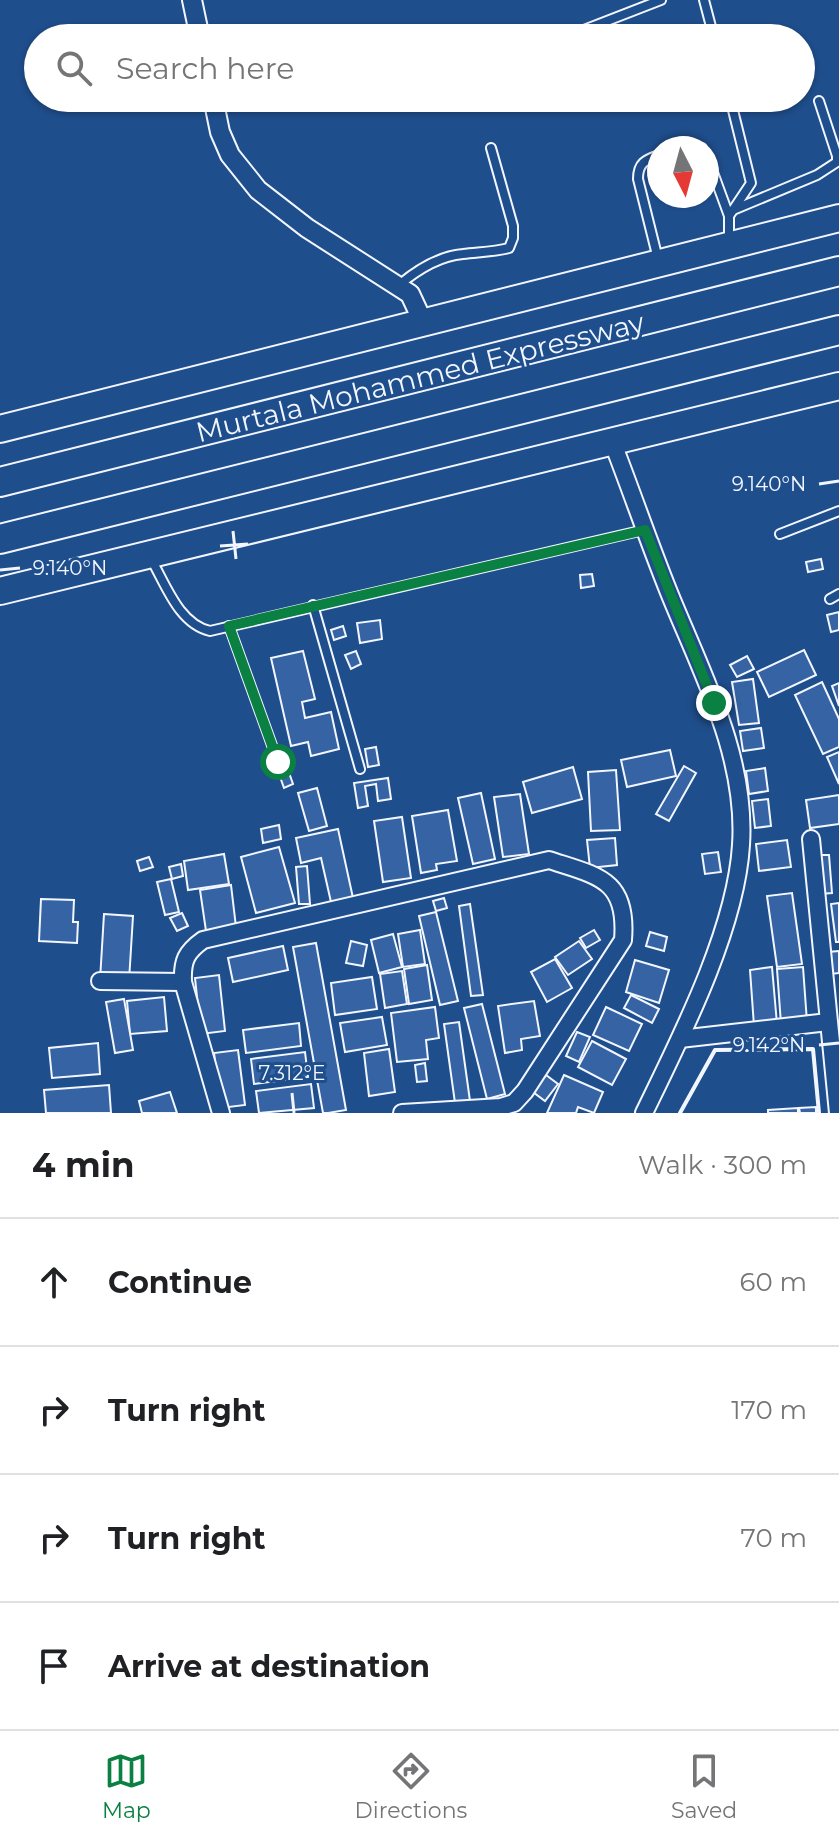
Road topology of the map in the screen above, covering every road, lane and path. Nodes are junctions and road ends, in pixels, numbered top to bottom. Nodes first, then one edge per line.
1 (192, 0) edge
2 (661, 0) edge
3 (704, 0) edge
4 (197, 24) edge
5 (599, 24) edge
6 (710, 24) edge
7 (819, 101) dead end
8 (216, 112) edge
9 (733, 112) edge
10 (491, 148) dead end
11 (647, 160) edge
12 (719, 184) edge
13 (731, 213) junction
14 (839, 218) edge
15 (729, 246) junction
16 (659, 263) junction
17 (839, 271) edge
18 (399, 285) junction
19 (423, 322) junction
20 (839, 330) edge
21 (839, 386) edge
22 (0, 429) edge
23 (612, 441) junction
24 (0, 482) edge
25 (839, 511) edge
26 (645, 530) junction
27 (780, 534) dead end
28 (0, 539) edge
29 (148, 555) junction
30 (0, 591) edge
31 (313, 605) junction
32 (229, 626) junction
33 (278, 762) dead end
34 (360, 769) dead end
35 (811, 839) dead end
36 (100, 981) dead end
37 (183, 982) junction
38 (828, 1022) junction
39 (680, 1039) junction
40 (221, 1113) edge
41 (402, 1113) edge
42 (644, 1113) edge
43 (838, 1113) edge

1 - 4 street
2 - 5 lane
3 - 6 lane
7 - 13 lane
8 - 18 street
9 - 13 lane
10 - 18 lane
11 - 16 lane
12 - 13 lane
13 - 15 lane
14 - 15 highway, Murtala Mohammed Expressway
15 - 16 highway, Murtala Mohammed Expressway
16 - 19 highway, Murtala Mohammed Expressway
17 - 24 highway, Murtala Mohammed Expressway
18 - 19 street
19 - 22 highway, Murtala Mohammed Expressway
20 - 28 highway, Murtala Mohammed Expressway
21 - 23 highway
23 - 26 street
23 - 29 highway
25 - 27 lane
26 - 31 lane
26 - 39 street
29 - 30 highway
29 - 32 lane
31 - 32 lane
31 - 34 lane
32 - 33 lane
35 - 38 street
36 - 37 street
37 - 40 street
37 - 41 street
38 - 39 street
38 - 43 street
39 - 42 street

